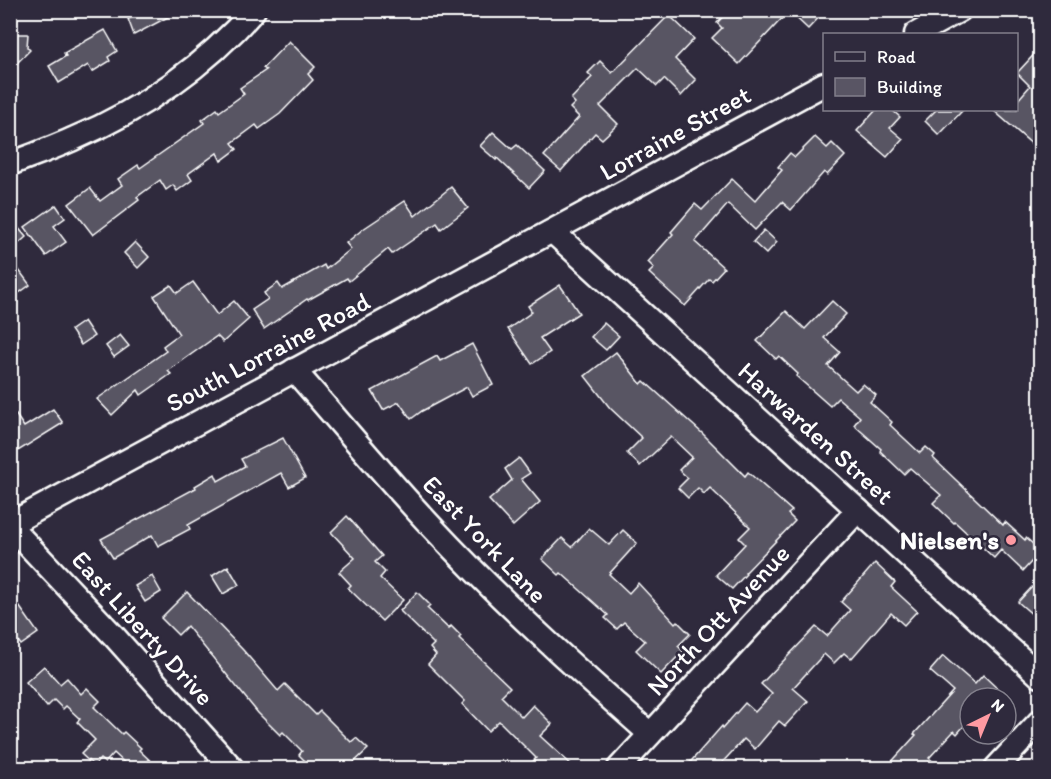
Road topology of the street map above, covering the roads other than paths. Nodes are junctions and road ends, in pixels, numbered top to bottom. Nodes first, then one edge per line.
1 (254, 10) edge
2 (960, 10) edge
3 (918, 33) edge
4 (823, 85) edge
5 (14, 158) edge
6 (553, 232) junction
7 (294, 370) junction
8 (858, 510) junction
9 (10, 525) edge
10 (1041, 676) edge
11 (1041, 721) edge
12 (651, 734) junction
13 (232, 768) edge
14 (619, 768) edge
15 (996, 768) edge

1 - 5 street
2 - 3 street
4 - 6 street, Lorraine Street
6 - 7 street, South Lorraine Road
6 - 8 street, Harwarden Street
7 - 9 street, South Lorraine Road
7 - 12 street, East York Lane
8 - 10 street, Harwarden Street
8 - 12 street, North Ott Avenue
9 - 13 street, East Liberty Drive
11 - 15 street
12 - 14 street, North Ott Avenue

